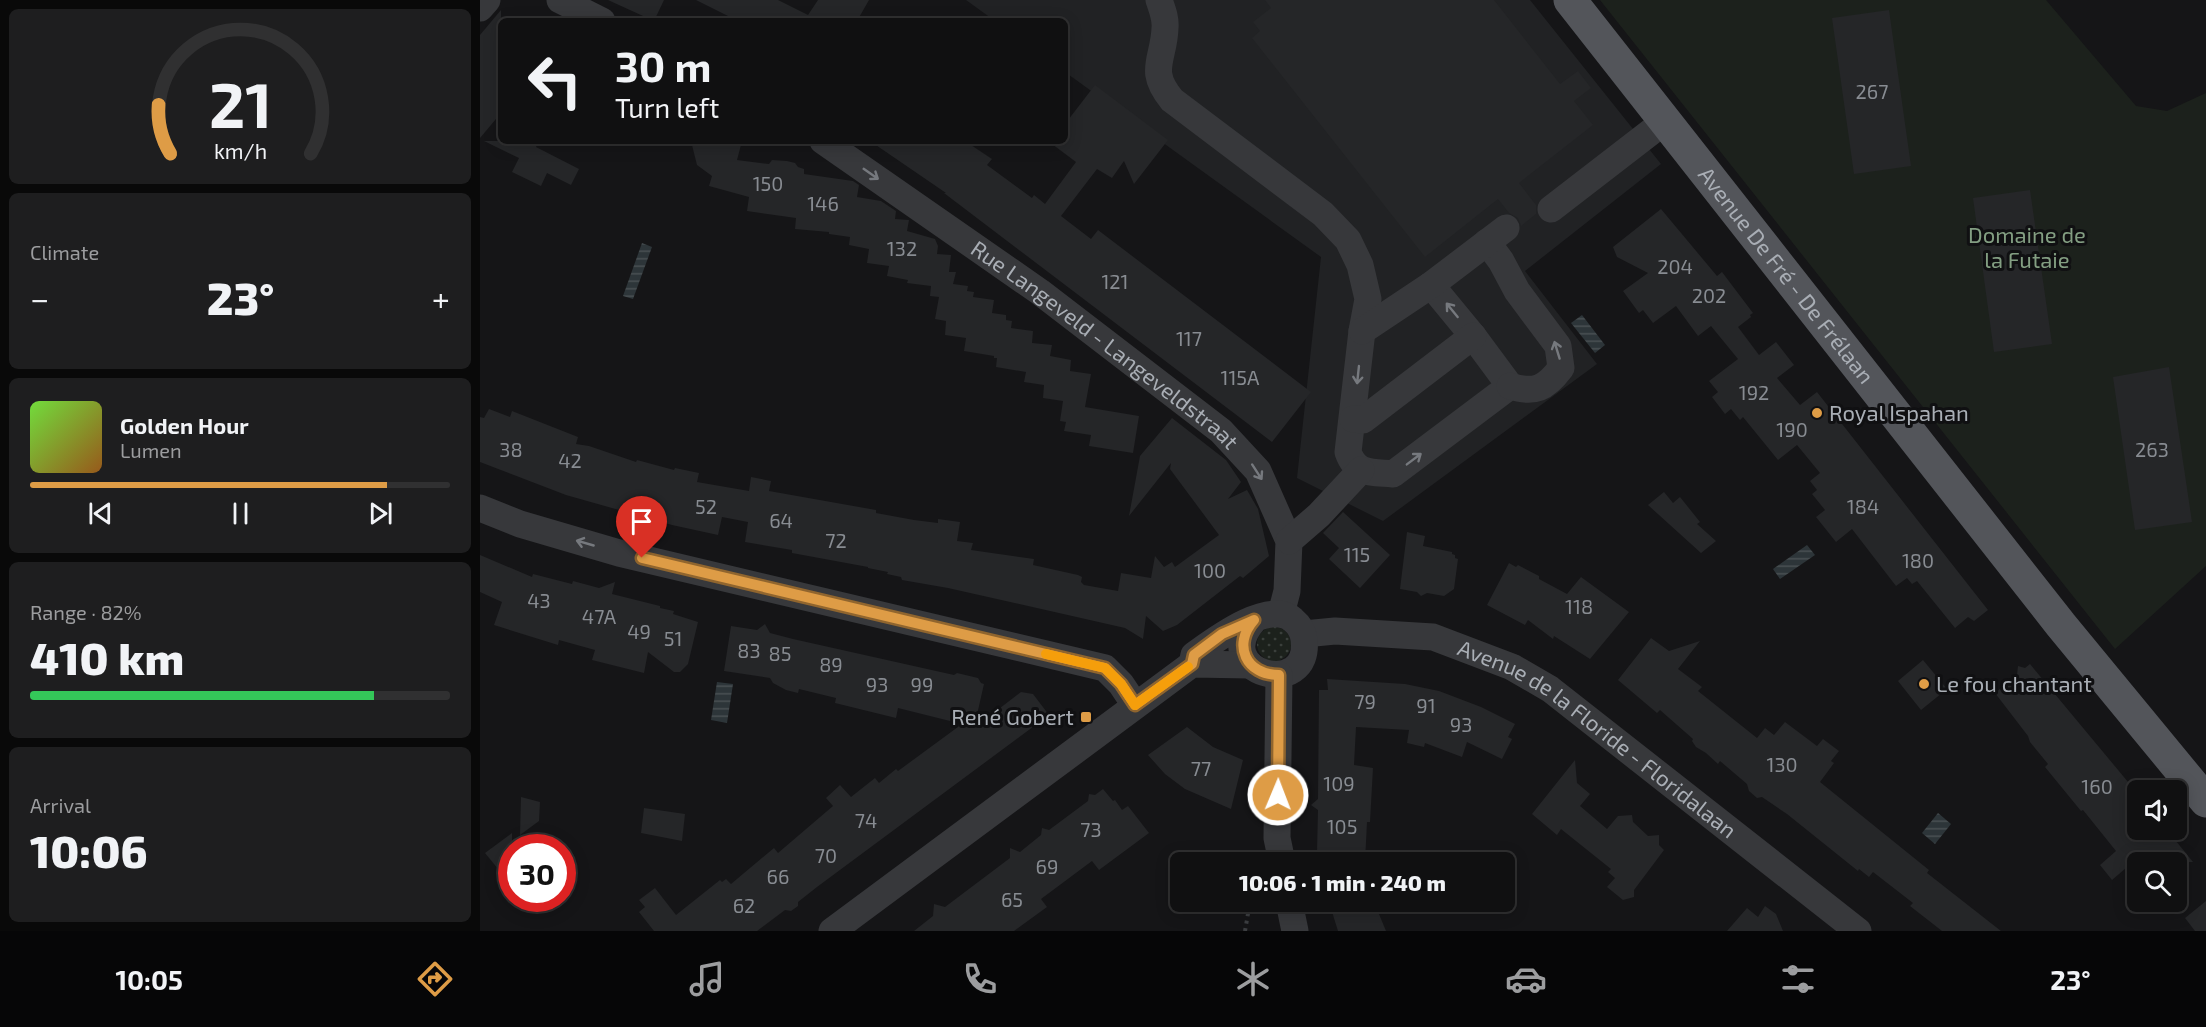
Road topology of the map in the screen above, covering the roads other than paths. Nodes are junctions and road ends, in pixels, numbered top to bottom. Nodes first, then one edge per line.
1 (487, 0) edge
2 (560, 0) edge
3 (1159, 0) edge
4 (1570, 0) edge
5 (480, 8) edge
6 (596, 18) edge
7 (1665, 121) junction
8 (827, 144) edge
9 (1551, 209) dead end
10 (1431, 285) junction
11 (1362, 331) junction
12 (1473, 336) junction
13 (1510, 386) junction
14 (1353, 419) junction
15 (1361, 470) junction
16 (480, 508) edge
17 (1289, 542) junction
18 (1281, 614) junction
19 (1254, 620) junction
20 (1304, 634) junction
21 (1192, 664) junction
22 (1250, 665) junction
23 (1279, 675) junction
24 (1135, 705) junction
25 (2206, 801) edge
26 (1280, 852) edge
27 (1291, 912) edge
28 (832, 931) edge
29 (1295, 931) edge
30 (1858, 931) edge

1 - 5 street
2 - 6 street
3 - 11 street
4 - 7 main road, Avenue De Fré - De Frélaan
7 - 9 street
7 - 25 main road, Avenue De Fré - De Frélaan
8 -> 17 street, Rue Langeveld - Langeveldstraat
10 - 11 street
12 -> 10 street
13 -> 10 street
11 -> 14 street
12 - 13 street
12 - 14 street
15 -> 13 street
14 - 15 street
15 - 17 street
24 -> 16 street
17 - 18 street, Rue Langeveld - Langeveldstraat
18 - 19 street
18 - 20 street
19 - 21 street
19 - 22 street
20 - 23 street
20 - 30 street, Avenue de la Floride - Floridalaan
21 - 22 street
21 - 24 street
22 - 23 street
23 - 26 street
24 - 28 street
27 - 29 street

